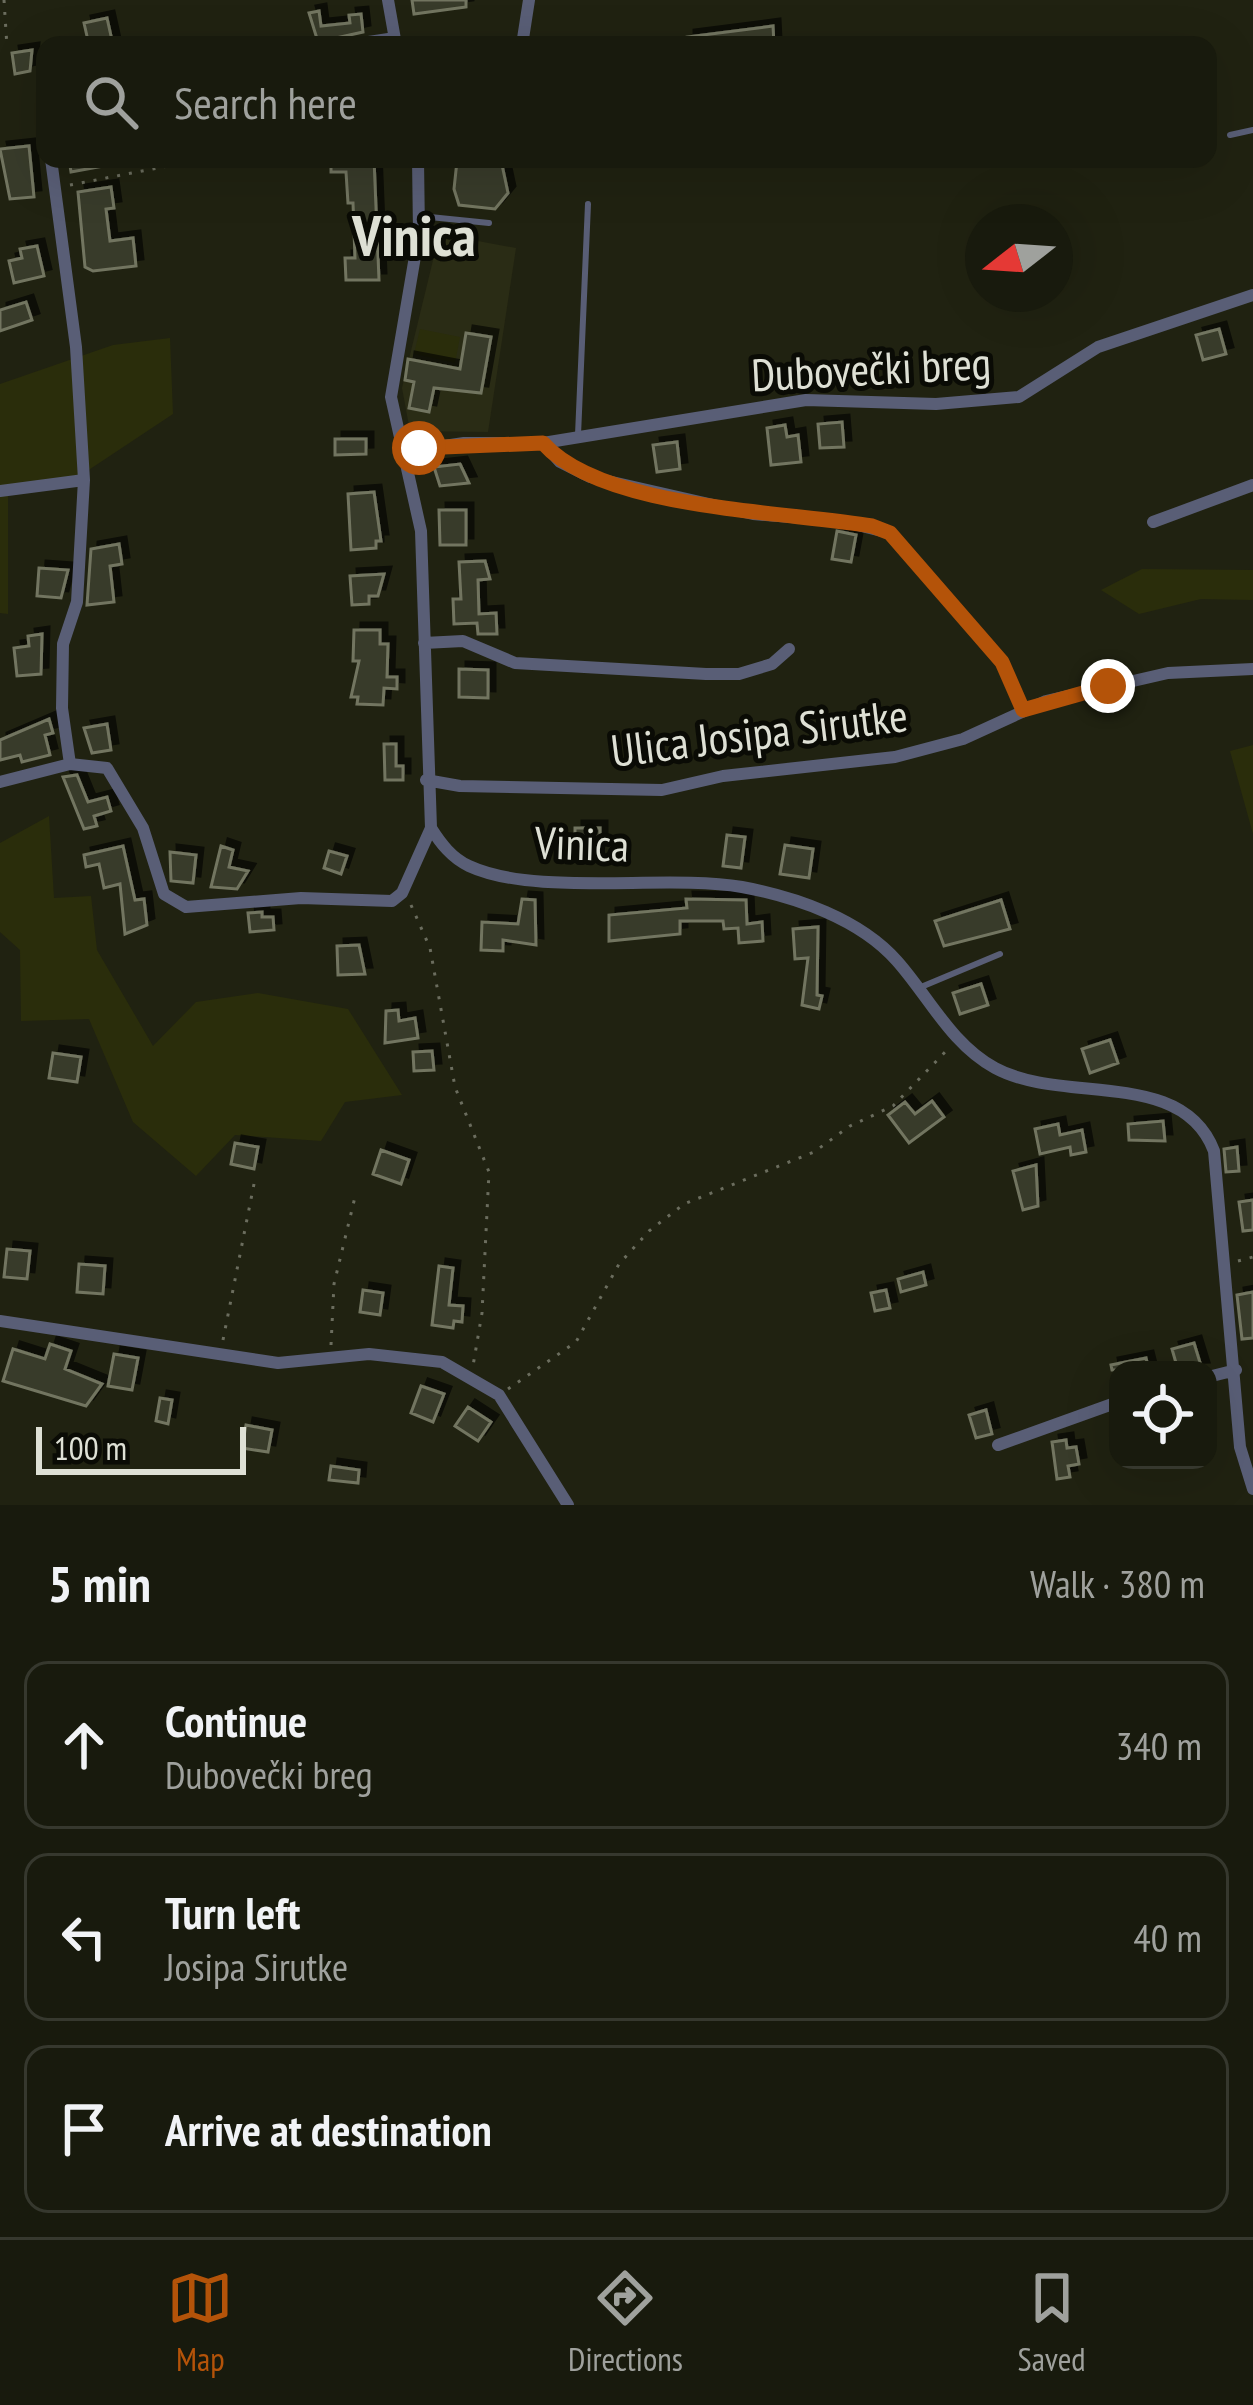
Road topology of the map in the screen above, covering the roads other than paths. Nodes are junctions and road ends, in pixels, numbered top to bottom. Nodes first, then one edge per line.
1 (388, 0) edge
2 (529, 0) edge
3 (395, 36) edge
4 (523, 36) edge
5 (1253, 130) edge
6 (1230, 135) dead end
7 (52, 168) edge
8 (418, 168) edge
9 (588, 204) dead end
10 (420, 216) junction
11 (490, 223) dead end
12 (1253, 295) edge
13 (578, 438) junction
14 (543, 443) junction
15 (404, 452) junction
16 (84, 480) junction
17 (1253, 485) edge
18 (0, 491) edge
19 (1153, 522) dead end
20 (424, 644) junction
21 (789, 649) dead end
22 (1253, 669) edge
23 (1023, 710) junction
24 (70, 764) junction
25 (426, 780) junction
26 (0, 782) edge
27 (431, 828) junction
28 (1000, 954) dead end
29 (918, 988) junction
30 (0, 1321) edge
31 (1236, 1370) junction
32 (1217, 1375) edge
33 (1109, 1405) edge
34 (998, 1445) dead end
35 (1253, 1489) edge
36 (568, 1505) edge

1 - 3 street
2 - 4 street
5 - 6 lane
7 - 16 street
8 - 10 street
9 - 13 lane
10 - 11 lane
10 - 15 street
12 - 13 street, Dubovečki breg
13 - 14 street, Dubovečki breg
14 - 15 street, Dubovečki breg
14 - 23 street
15 - 20 street
16 - 18 street
16 - 24 street
17 - 19 street
20 - 21 street, Ulica Josipa Sirutke
20 - 25 street
22 - 23 street, Ulica Josipa Sirutke
23 - 25 street, Ulica Josipa Sirutke
24 - 26 street
24 - 27 street
25 - 27 street
27 - 29 street, Vinica
28 - 29 lane
29 - 31 street, Vinica
30 - 36 street
31 - 32 street
31 - 35 street, Vinica
33 - 34 street

